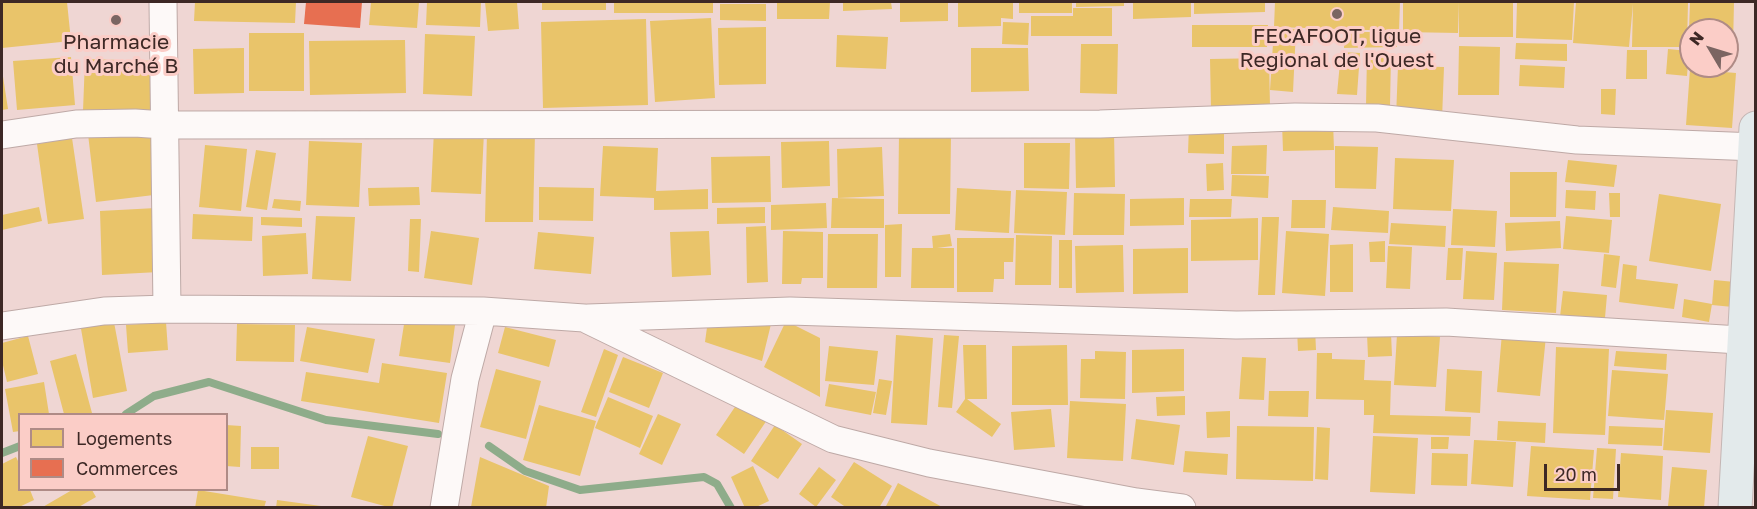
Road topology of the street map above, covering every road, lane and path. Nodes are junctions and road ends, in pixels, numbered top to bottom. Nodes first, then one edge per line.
1 (163, 2) edge
2 (164, 125) junction
3 (2, 135) edge
4 (1755, 141) edge
5 (167, 309) junction
6 (483, 311) junction
7 (584, 318) junction
8 (2, 326) edge
9 (1749, 341) edge
10 (1755, 488) edge
11 (444, 507) edge
12 (1182, 507) edge
13 (1735, 507) edge
14 (1755, 507) edge

1 - 2 street
2 - 3 street
2 - 4 street
2 - 5 street
4 - 9 main road
5 - 6 street
5 - 8 street
6 - 7 street
6 - 11 street
7 - 9 street
7 - 12 street
9 - 13 main road
10 - 14 main road

